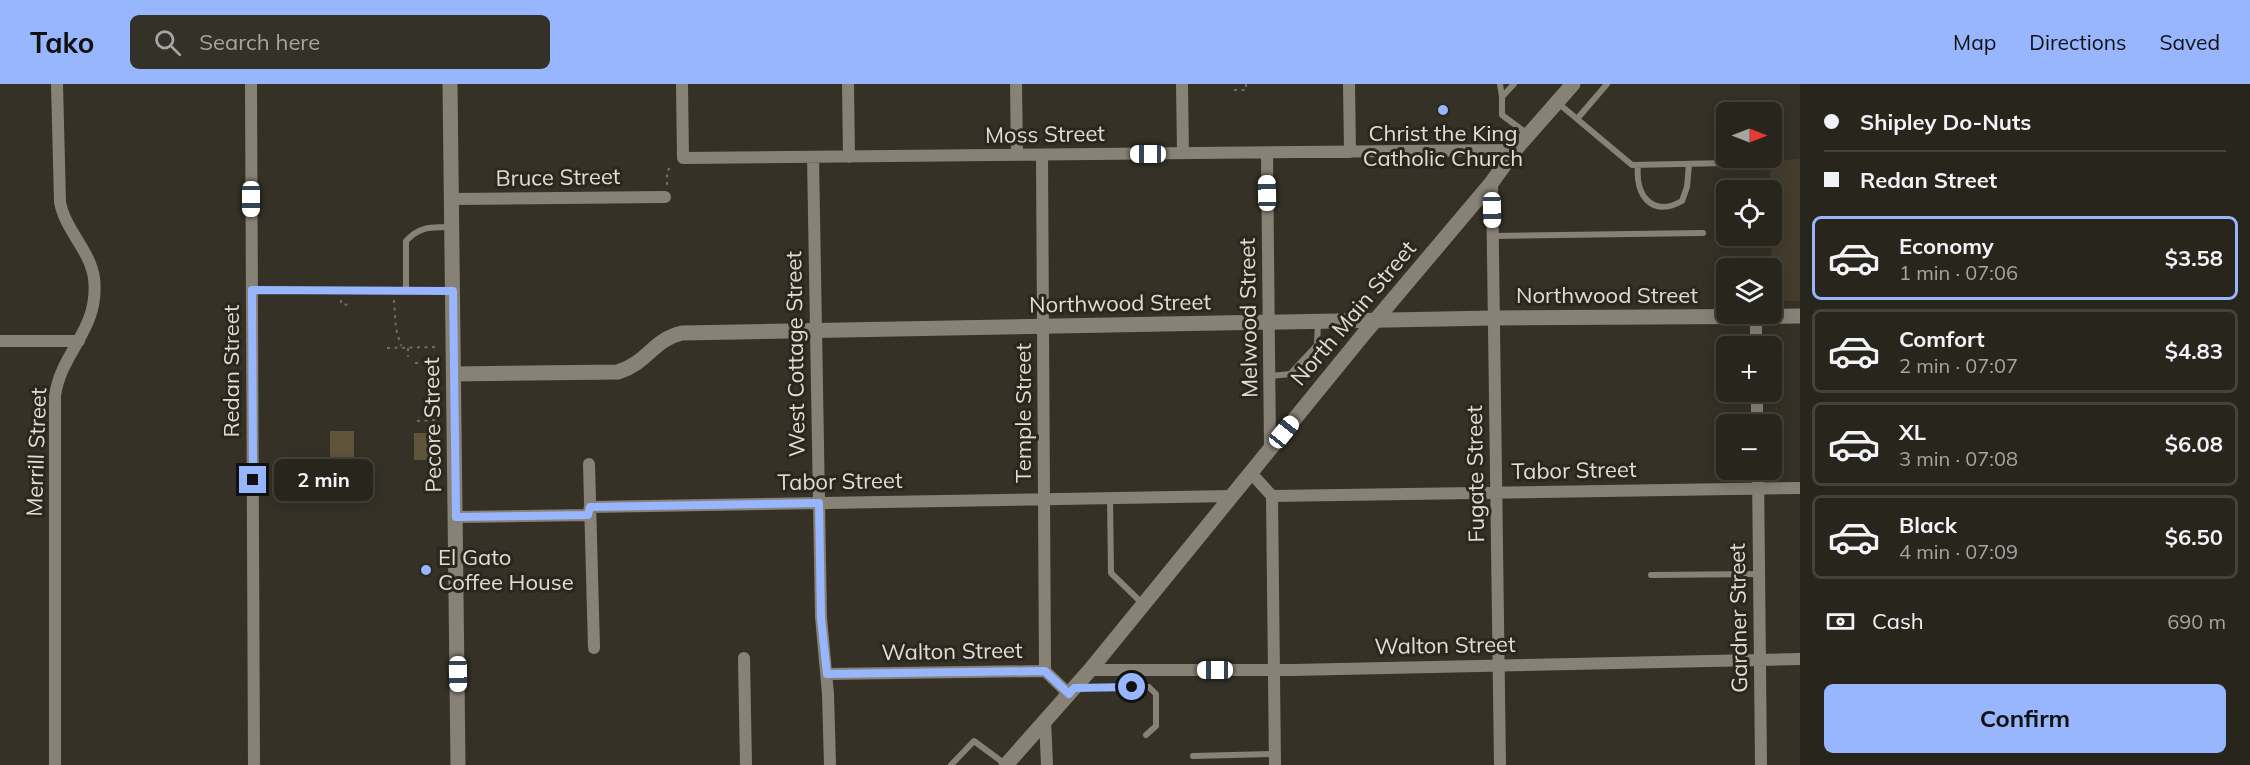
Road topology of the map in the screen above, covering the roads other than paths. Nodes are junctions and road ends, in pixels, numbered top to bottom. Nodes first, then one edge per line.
1 (57, 84) edge
2 (251, 84) edge
3 (450, 84) edge
4 (682, 84) edge
5 (848, 84) edge
6 (1016, 84) edge
7 (1182, 84) edge
8 (1349, 84) edge
9 (1500, 84) edge
10 (1514, 84) edge
11 (1573, 84) edge
12 (1607, 84) edge
13 (1502, 98) junction
14 (1557, 103) junction
15 (1577, 119) junction
16 (1529, 136) junction
17 (1515, 150) junction
18 (1350, 152) junction
19 (1183, 153) junction
20 (1267, 153) junction
21 (1017, 155) junction
22 (1042, 155) junction
23 (849, 156) junction
24 (813, 157) junction
25 (1716, 163) edge
26 (1689, 164) junction
27 (1638, 166) junction
28 (1492, 182) junction
29 (665, 196) road end
30 (451, 199) junction
31 (452, 227) junction
32 (1703, 233) dead end
33 (1493, 236) junction
34 (252, 290) junction
35 (406, 291) junction
36 (453, 291) junction
37 (1782, 316) edge
38 (1800, 316) edge
39 (1716, 317) edge
40 (1494, 318) junction
41 (1375, 321) junction
42 (1318, 322) junction
43 (1269, 323) junction
44 (1043, 327) junction
45 (816, 332) junction
46 (0, 341) edge
47 (79, 341) junction
48 (454, 374) junction
49 (1269, 376) junction
50 (1270, 448) junction
51 (589, 464) dead end
52 (1251, 473) junction
53 (1758, 480) edge
54 (1758, 488) junction
55 (1800, 488) edge
56 (1497, 492) junction
57 (1232, 496) junction
58 (1272, 496) junction
59 (1110, 498) junction
60 (1044, 499) junction
61 (819, 503) junction
62 (590, 507) junction
63 (456, 517) junction
64 (1759, 574) junction
65 (1651, 575) dead end
66 (1144, 604) junction
67 (594, 648) dead end
68 (744, 658) dead end
69 (1760, 659) junction
70 (1800, 659) edge
71 (1498, 665) junction
72 (1090, 670) junction
73 (1274, 670) junction
74 (1045, 671) junction
75 (827, 674) junction
76 (1071, 691) junction
77 (1045, 720) junction
78 (1146, 735) dead end
79 (1193, 756) dead end
80 (1275, 759) edge
81 (56, 765) edge
82 (254, 765) edge
83 (459, 765) edge
84 (746, 765) edge
85 (830, 765) edge
86 (951, 765) edge
87 (1006, 765) edge
88 (1047, 765) edge
89 (1500, 765) edge
90 (1761, 765) edge

1 - 47 street, Merrill Street
2 - 34 street, Redan Street
3 - 30 street, Pecore Street
4 - 24 street, Moss Street
5 - 23 street
6 - 21 street
7 - 19 street
8 - 18 street
9 - 13 lane
10 - 13 lane
11 - 14 street, North Main Street
12 - 15 lane
13 - 16 lane
14 - 15 lane
14 - 16 street, North Main Street
15 - 27 lane
16 - 17 street, North Main Street
17 - 18 street, Moss Street
17 - 28 street, North Main Street
18 - 20 street, Moss Street
19 - 20 street, Moss Street
19 - 22 street, Moss Street
20 - 43 street, Melwood Street
21 - 22 street, Moss Street
21 - 23 street, Moss Street
22 - 44 street, Temple Street
23 - 24 street, Moss Street
24 - 45 street, West Cottage Street
25 - 26 lane
26 - 27 lane
26 - 27 lane
28 - 33 street, Fugate Street
28 - 41 street, North Main Street
29 - 30 street, Bruce Street
30 - 31 street, Pecore Street
31 - 35 lane
31 - 36 street, Pecore Street
32 - 33 lane
33 - 40 street, Fugate Street
34 - 35 lane
34 - 82 street, Redan Street
35 - 36 lane
36 - 48 street, Pecore Street
37 - 38 street, Northwood Street
39 - 40 street, Northwood Street
40 - 41 street, Northwood Street
40 - 56 street, Fugate Street
41 - 42 street, Northwood Street
41 - 50 street, North Main Street
42 - 43 street, Northwood Street
42 - 49 lane
43 - 44 street, Northwood Street
43 - 49 street, Melwood Street
44 - 45 street, Northwood Street
44 - 60 street, Temple Street
45 - 48 street, Northwood Street
45 - 61 street, West Cottage Street
46 - 47 street
47 - 81 street, Merrill Street
48 - 63 street, Pecore Street
49 - 50 street, Melwood Street
50 - 52 street, North Main Street
51 - 62 street
52 - 57 street, North Main Street
52 - 58 street
53 - 54 street, Gardner Street
54 - 55 street, Tabor Street
54 - 56 street, Tabor Street
54 - 64 street, Gardner Street
56 - 58 street, Tabor Street
56 - 71 street, Fugate Street
57 - 59 street, Tabor Street
57 - 66 street, North Main Street
58 - 73 street
59 - 60 street, Tabor Street
59 - 66 lane
60 - 61 street, Tabor Street
60 - 74 street, Temple Street
61 - 62 street, Tabor Street
61 - 75 street, West Cottage Street
62 - 63 street, Tabor Street
62 - 67 street
63 - 83 street, Pecore Street
64 - 65 lane
64 - 69 street, Gardner Street
66 - 72 street, North Main Street
68 - 84 street
69 - 70 street, Walton Street
69 - 71 street, Walton Street
69 - 90 street, Gardner Street
71 - 73 street, Walton Street
71 - 89 street, Fugate Street
72 - 73 street, Walton Street
72 - 76 street, North Main Street
73 - 80 street
74 - 75 street, Walton Street
74 - 76 street, Walton Street
75 - 85 street, West Cottage Street
76 - 77 street, North Main Street
76 - 78 lane
77 - 87 street, North Main Street
77 - 88 street
79 - 80 lane
86 - 87 lane

